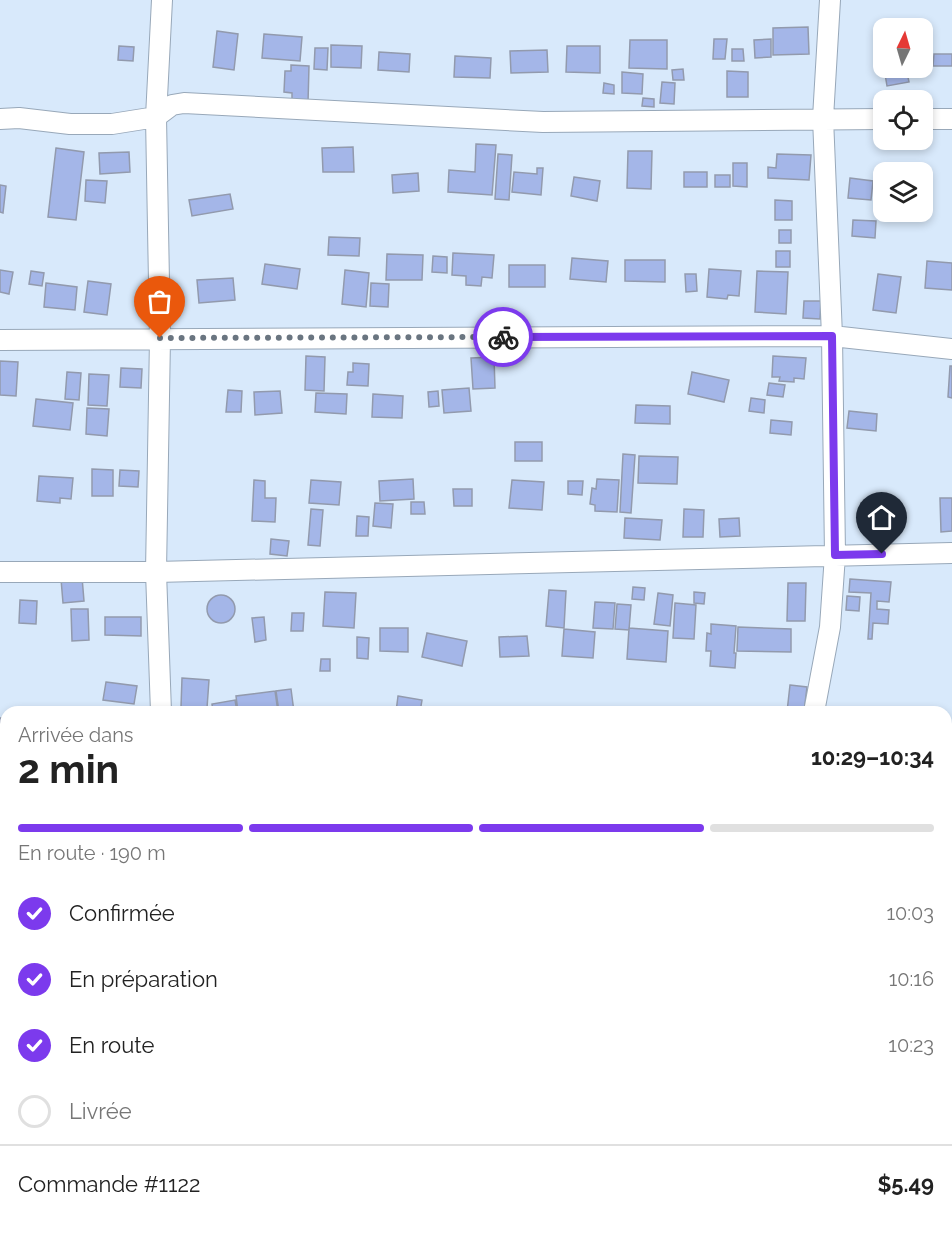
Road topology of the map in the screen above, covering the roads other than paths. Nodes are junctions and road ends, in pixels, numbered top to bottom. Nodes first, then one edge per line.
1 (162, 0) edge
2 (830, 0) edge
3 (156, 117) junction
4 (823, 118) junction
5 (0, 119) edge
6 (873, 119) edge
7 (933, 119) edge
8 (952, 119) edge
9 (832, 336) junction
10 (160, 338) junction
11 (0, 340) edge
12 (952, 349) edge
13 (952, 553) edge
14 (835, 555) junction
15 (0, 572) edge
16 (156, 573) junction
17 (161, 706) edge
18 (815, 706) edge

1 - 3 street
2 - 4 street
3 - 4 street
3 - 5 street
3 - 10 street
4 - 6 street
4 - 9 street
7 - 8 street
9 - 10 street
9 - 12 street
9 - 14 street
10 - 11 street
10 - 16 street
13 - 14 street
14 - 16 street
14 - 18 street
15 - 16 street
16 - 17 street

